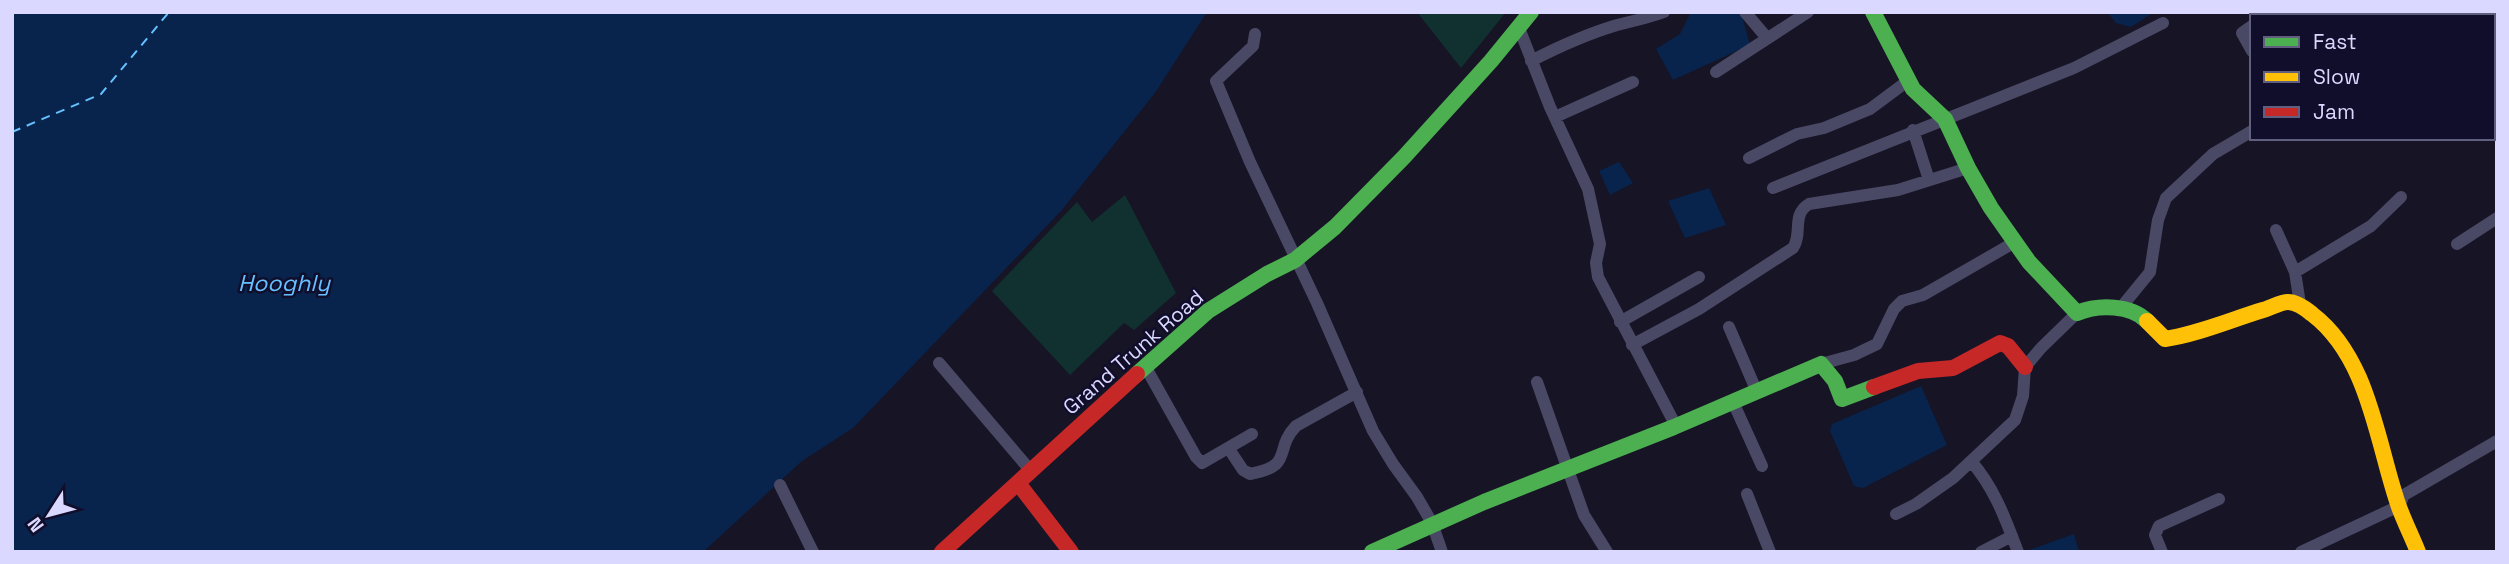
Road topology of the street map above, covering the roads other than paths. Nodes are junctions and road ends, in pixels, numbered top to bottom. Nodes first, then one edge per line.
1 (1531, 12) edge
2 (1664, 12) edge
3 (1745, 12) edge
4 (1808, 12) edge
5 (1872, 12) edge
6 (1623, 18) edge
7 (2163, 23) dead end
8 (2250, 27) edge
9 (1519, 28) junction
10 (1255, 34) dead end
11 (1766, 38) junction
12 (2250, 47) edge
13 (1531, 61) junction
14 (1716, 72) dead end
15 (1909, 80) junction
16 (1633, 82) dead end
17 (1555, 117) junction
18 (1945, 119) junction
19 (1913, 130) junction
20 (2250, 132) edge
21 (1749, 158) dead end
22 (1968, 168) junction
23 (1929, 180) junction
24 (1773, 187) dead end
25 (2401, 197) dead end
26 (2497, 218) edge
27 (2276, 230) dead end
28 (2015, 242) junction
29 (2457, 243) dead end
30 (1295, 260) junction
31 (2295, 272) junction
32 (1699, 277) dead end
33 (2300, 304) junction
34 (2119, 310) junction
35 (2077, 313) junction
36 (1619, 322) junction
37 (1729, 327) dead end
38 (1632, 345) junction
39 (939, 363) dead end
40 (1821, 364) junction
41 (1145, 366) junction
42 (2025, 367) junction
43 (1537, 382) dead end
44 (1357, 392) junction
45 (1757, 392) junction
46 (1733, 402) junction
47 (1676, 426) junction
48 (1252, 434) dead end
49 (2497, 441) edge
50 (1228, 449) junction
51 (1971, 461) junction
52 (1569, 466) junction
53 (1762, 466) dead end
54 (1031, 471) junction
55 (1018, 484) junction
56 (780, 485) dead end
57 (1747, 494) dead end
58 (2219, 499) dead end
59 (2399, 506) junction
60 (1896, 514) dead end
61 (1432, 523) junction
62 (2012, 536) junction
63 (2322, 547) edge
64 (813, 552) edge
65 (942, 552) edge
66 (1071, 552) edge
67 (1372, 552) edge
68 (1442, 552) edge
69 (1607, 552) edge
70 (1770, 552) edge
71 (1981, 552) edge
72 (2018, 552) edge
73 (2162, 552) edge
74 (2301, 552) edge
75 (2418, 552) edge

1 - 9 street, Grand Trunk Road
2 - 6 street
3 - 11 street
4 - 11 street
5 - 15 street
6 - 13 street
7 - 18 street
8 - 12 street
9 - 13 street
9 - 30 street, Grand Trunk Road
10 - 30 street
11 - 14 street
13 - 17 street
15 - 18 street
15 - 21 street
16 - 17 street
17 - 36 street
18 - 19 street
18 - 22 street
19 - 23 street
19 - 24 street
20 - 34 street
22 - 23 street
22 - 28 street
23 - 38 street
25 - 31 street
26 - 29 street
27 - 31 street
28 - 35 street
28 - 40 street
30 - 41 street, Grand Trunk Road
30 - 44 street
31 - 33 street
32 - 36 street
33 - 34 street
33 - 59 street
34 - 35 street
35 - 42 street
36 - 38 street
37 - 45 street
38 - 47 street
39 - 54 street
40 - 42 street
40 - 45 street
41 - 50 street
41 - 54 street, Grand Trunk Road
42 - 51 street
43 - 52 street
44 - 50 street
44 - 61 street
45 - 46 street
46 - 47 street
46 - 53 street
47 - 52 street
48 - 50 street
49 - 59 street
51 - 60 street
51 - 62 street
52 - 61 street
52 - 69 street
54 - 55 street, Grand Trunk Road
55 - 65 street, Grand Trunk Road
55 - 66 street
56 - 64 street
57 - 70 street
58 - 73 street
59 - 63 street
59 - 75 street
61 - 67 street
61 - 68 street
62 - 71 street
62 - 72 street
63 - 74 street

